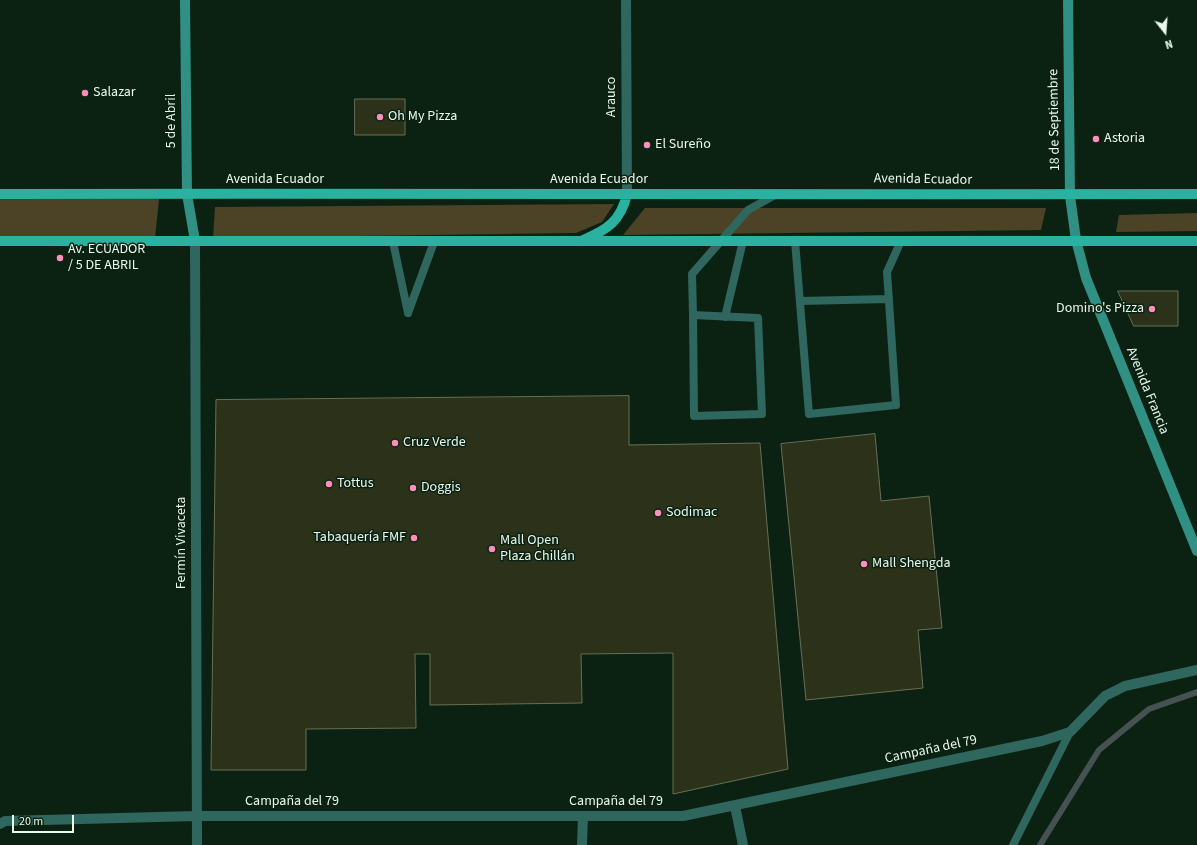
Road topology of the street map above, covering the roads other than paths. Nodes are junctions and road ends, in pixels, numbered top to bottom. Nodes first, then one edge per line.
1 (185, 0) edge
2 (626, 0) edge
3 (1068, 0) edge
4 (0, 194) edge
5 (186, 194) junction
6 (627, 194) junction
7 (779, 194) junction
8 (1197, 194) edge
9 (1070, 196) junction
10 (1076, 240) junction
11 (0, 241) edge
12 (722, 241) junction
13 (743, 241) junction
14 (795, 241) junction
15 (901, 241) junction
16 (1197, 241) edge
17 (195, 242) junction
18 (393, 242) junction
19 (434, 242) junction
20 (579, 242) junction
21 (889, 299) junction
22 (800, 301) junction
23 (693, 315) junction
24 (725, 316) junction
25 (1197, 551) edge
26 (1197, 670) edge
27 (1070, 732) junction
28 (735, 806) junction
29 (197, 816) junction
30 (583, 816) junction
31 (3, 823) edge
32 (197, 845) edge
33 (582, 845) edge
34 (743, 845) edge
35 (1013, 845) edge

1 - 5 street, 5 de Abril
2 - 6 street, Arauco
3 - 9 street, 18 de Septiembre
4 - 5 main road, Avenida Ecuador
5 - 6 main road, Avenida Ecuador
5 - 17 street, 5 de Abril
6 - 7 main road, Avenida Ecuador
6 - 20 main road
7 - 9 main road, Avenida Ecuador
7 - 12 lane
8 - 9 main road, Avenida Ecuador
9 - 10 street, 18 de Septiembre
10 - 15 main road
10 - 16 main road
10 - 25 street, Avenida Francia
11 - 17 main road
12 - 13 main road
12 - 20 main road
12 - 23 lane
13 - 14 main road
13 - 24 lane
14 - 15 main road
14 - 22 lane
15 - 21 lane
17 - 18 main road
17 - 29 street, Fermín Vivaceta
18 - 19 main road
18 - 19 lane
19 - 20 main road
21 - 22 lane
21 - 22 lane
23 - 24 lane
23 - 24 lane
26 - 27 street, Campaña del 79
27 - 28 street, Campaña del 79
27 - 35 lane
28 - 30 street, Campaña del 79
28 - 34 street
29 - 30 street, Campaña del 79
29 - 31 street, Campaña del 79
29 - 32 street, Fermín Vivaceta
30 - 33 street

